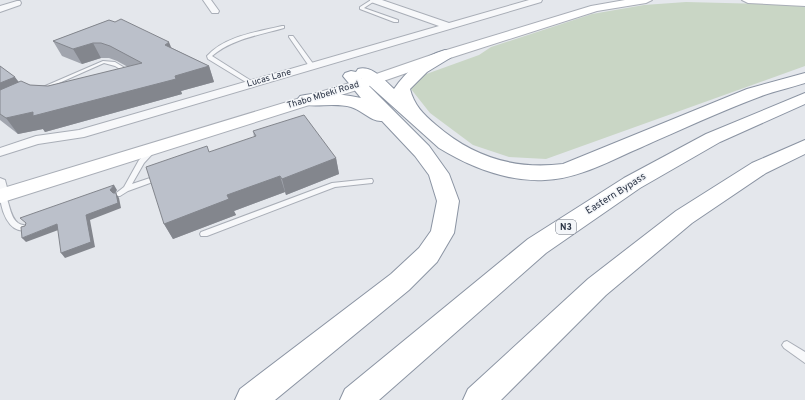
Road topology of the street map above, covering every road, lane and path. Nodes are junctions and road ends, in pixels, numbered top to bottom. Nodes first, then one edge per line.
1 (208, 0) edge
2 (374, 0) edge
3 (538, 0) edge
4 (599, 0) edge
5 (646, 0) edge
6 (748, 0) edge
7 (805, 2) edge
8 (17, 3) dead end
9 (0, 9) edge
10 (215, 11) dead end
11 (396, 21) dead end
12 (448, 26) junction
13 (282, 28) dead end
14 (291, 37) dead end
15 (446, 55) junction
16 (312, 65) junction
17 (132, 74) edge
18 (362, 78) junction
19 (805, 78) edge
20 (251, 83) junction
21 (34, 92) edge
22 (805, 98) edge
23 (306, 100) junction
24 (411, 126) junction
25 (805, 146) edge
26 (155, 148) junction
27 (0, 152) edge
28 (163, 176) edge
29 (370, 181) dead end
30 (1, 189) edge
31 (126, 189) junction
32 (118, 194) edge
33 (25, 228) edge
34 (204, 234) dead end
35 (787, 345) dead end
36 (805, 358) edge
37 (252, 400) edge
38 (356, 400) edge
39 (479, 400) edge

1 - 10 street
2 - 11 lane
2 - 12 street
3 - 12 street, Lucas Lane
4 - 18 main road, Thabo Mbeki Road
5 - 15 main road, Thabo Mbeki Road
6 - 7 main road
8 - 9 street
12 - 16 street, Lucas Lane
13 - 20 lane
14 - 16 lane
15 - 18 main road, Thabo Mbeki Road
15 - 24 highway
16 - 20 street, Lucas Lane
17 - 21 lane
18 - 23 main road, Thabo Mbeki Road
18 - 24 highway
18 - 30 main road, Thabo Mbeki Road
19 - 24 highway
20 - 27 street, Lucas Lane
22 - 38 highway, Eastern Bypass / N3
23 - 24 highway
23 - 26 main road, Thabo Mbeki Road
24 - 37 highway
25 - 39 highway
26 - 30 main road, Thabo Mbeki Road
26 - 31 lane
28 - 31 lane
29 - 34 lane
30 - 33 lane
31 - 32 lane
35 - 36 lane

